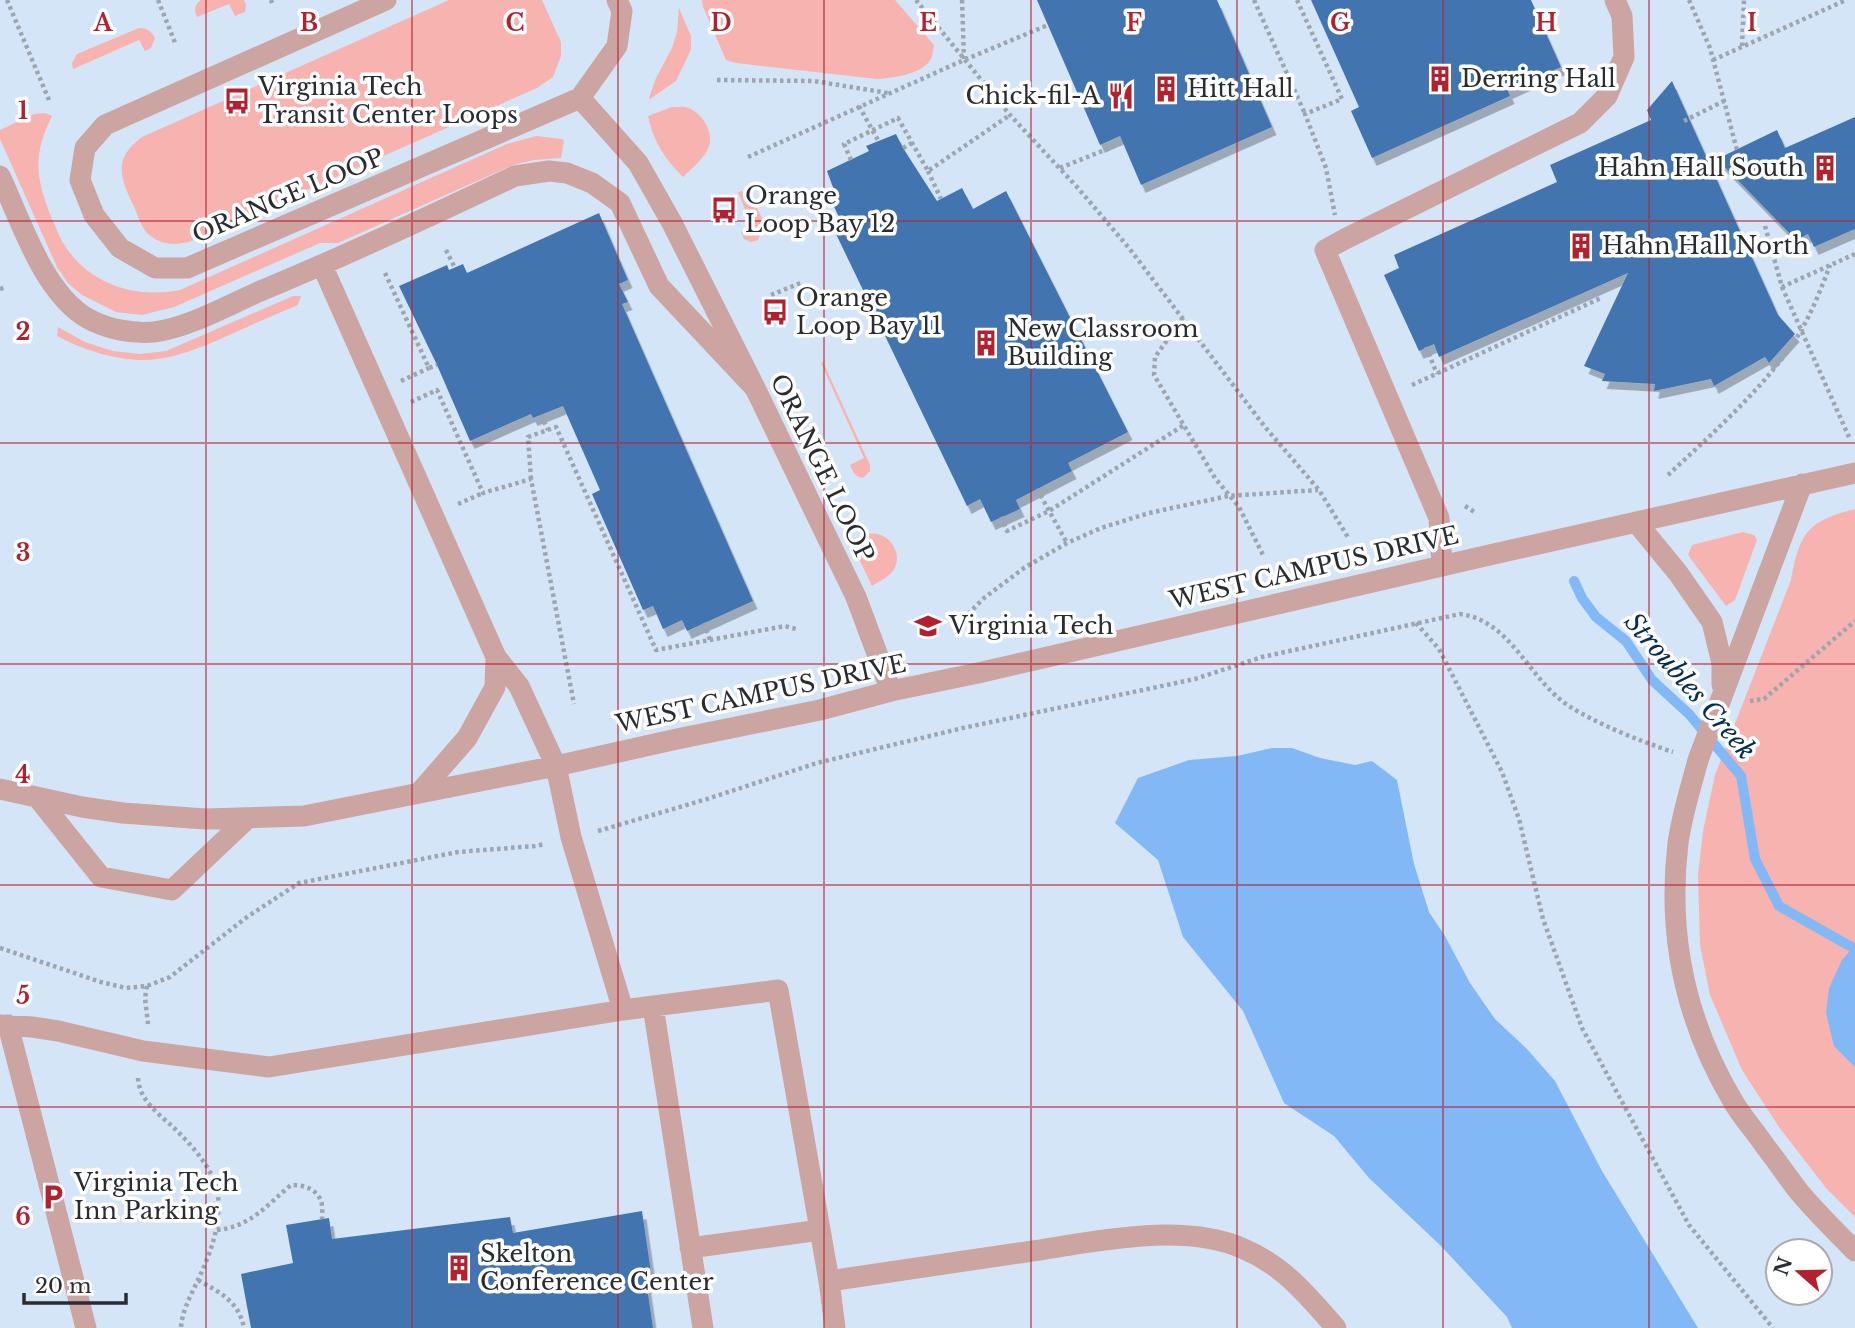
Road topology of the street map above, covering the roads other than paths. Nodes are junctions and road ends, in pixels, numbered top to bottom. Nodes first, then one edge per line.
1 (386, 0) edge
2 (617, 0) edge
3 (1615, 0) edge
4 (580, 99) junction
5 (0, 176) edge
6 (322, 265) junction
7 (755, 388) junction
8 (1855, 473) edge
9 (1802, 484) junction
10 (1636, 522) junction
11 (1442, 566) junction
12 (496, 657) junction
13 (891, 691) junction
14 (1721, 700) junction
15 (556, 766) junction
16 (0, 789) edge
17 (420, 792) junction
18 (37, 797) junction
19 (248, 818) junction
20 (653, 1006) junction
21 (623, 1010) junction
22 (4, 1025) edge
23 (820, 1230) junction
24 (690, 1248) junction
25 (1855, 1251) edge
26 (829, 1281) junction
27 (86, 1328) edge
28 (703, 1328) edge
29 (835, 1328) edge
30 (1336, 1328) edge

1 - 4 street, ORANGE LOOP
2 - 4 street
3 - 11 street
4 - 7 street, ORANGE LOOP
5 - 6 street
6 - 7 street
6 - 12 street
7 - 13 street, ORANGE LOOP
8 - 9 street, WEST CAMPUS DRIVE
9 - 10 street, WEST CAMPUS DRIVE
9 - 14 street
10 - 11 street, WEST CAMPUS DRIVE
10 - 14 street
11 - 13 street, WEST CAMPUS DRIVE
12 - 15 street
12 - 17 street
13 - 15 street, WEST CAMPUS DRIVE
14 - 25 street
15 - 17 street, WEST CAMPUS DRIVE
15 - 21 street
16 - 18 street, WEST CAMPUS DRIVE
17 - 19 street, WEST CAMPUS DRIVE
18 - 19 street, WEST CAMPUS DRIVE
18 - 19 street
20 - 21 street
20 - 23 street
20 - 24 street
21 - 22 street
22 - 27 street
23 - 24 street
23 - 26 street
24 - 28 street
26 - 29 street
26 - 30 street

